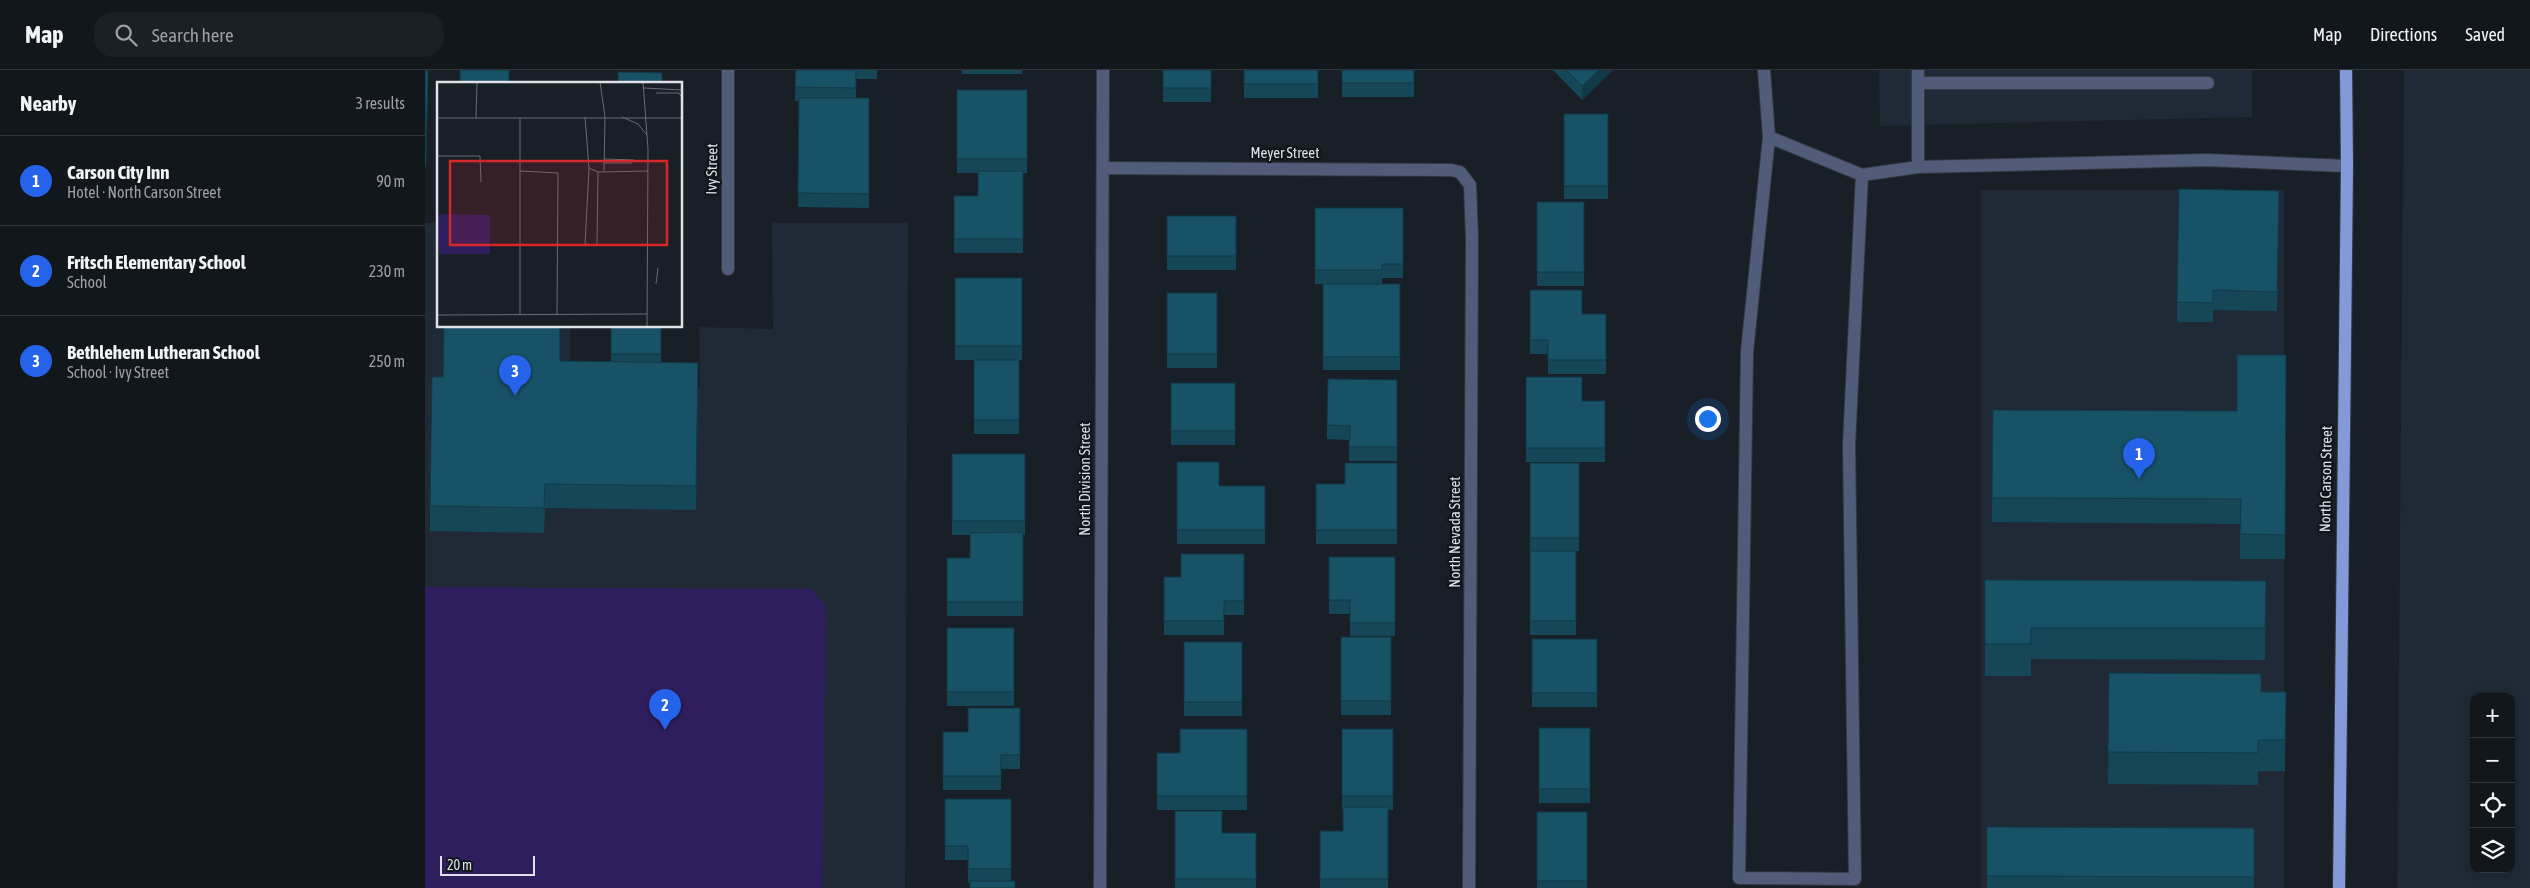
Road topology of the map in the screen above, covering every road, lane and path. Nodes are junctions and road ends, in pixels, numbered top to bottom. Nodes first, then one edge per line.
1 (728, 70) edge
2 (1103, 70) edge
3 (1764, 70) edge
4 (1918, 70) edge
5 (2346, 70) edge
6 (1918, 83) junction
7 (2208, 83) dead end
8 (1769, 137) junction
9 (2347, 166) junction
10 (1918, 167) junction
11 (1103, 168) junction
12 (1862, 175) junction
13 (1463, 178) joint
14 (728, 269) dead end
15 (1100, 888) edge
16 (1469, 888) edge
17 (2339, 888) edge

1 - 14 street, Ivy Street
2 - 11 street, North Division Street
3 - 8 street
4 - 6 street
5 - 9 main road, North Carson Street
6 - 7 street
6 - 10 street
8 - 12 street
8 - 12 street
9 - 10 street
9 - 17 main road, North Carson Street
10 - 12 street
11 - 13 street, Meyer Street
11 - 15 street, North Division Street
13 - 16 street, North Nevada Street

